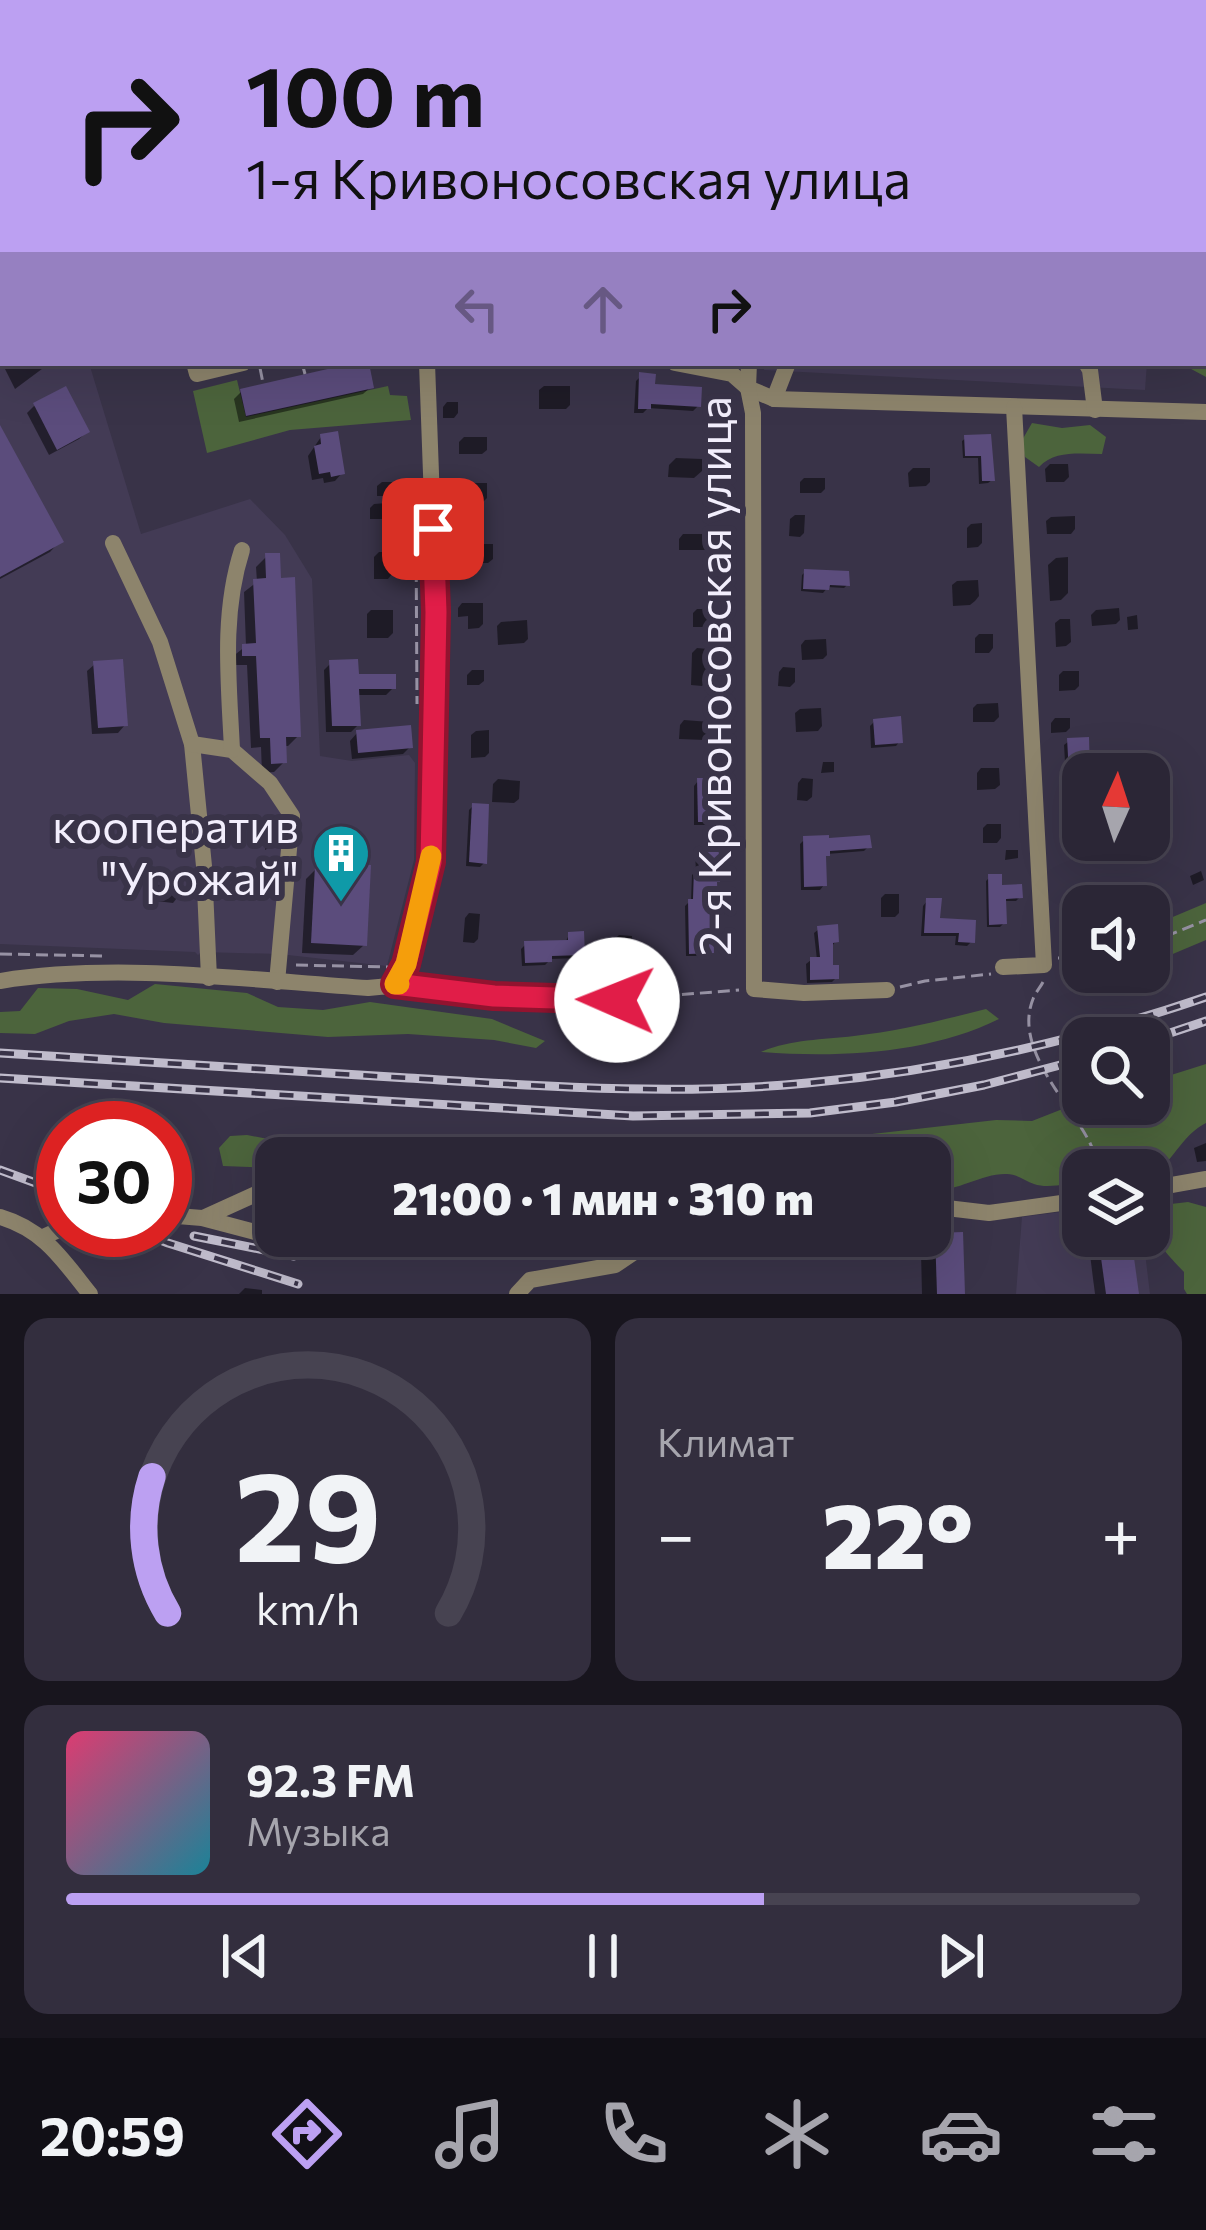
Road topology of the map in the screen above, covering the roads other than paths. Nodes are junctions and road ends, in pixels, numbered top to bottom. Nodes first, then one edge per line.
1 (195, 366) edge
2 (229, 366) edge
3 (427, 366) edge
4 (691, 366) edge
5 (749, 366) edge
6 (787, 366) edge
7 (1088, 366) edge
8 (748, 388) junction
9 (774, 399) junction
10 (1014, 407) junction
11 (1095, 410) junction
12 (1206, 412) edge
13 (113, 543) dead end
14 (242, 550) dead end
15 (192, 744) junction
16 (232, 750) junction
17 (1003, 968) road end
18 (278, 973) junction
19 (209, 978) junction
20 (0, 981) edge
21 (395, 984) junction
22 (886, 991) road end
23 (651, 997) road end
24 (1206, 1179) edge
25 (1170, 1185) edge
26 (255, 1193) edge
27 (1062, 1203) edge
28 (951, 1208) edge
29 (0, 1217) edge
30 (192, 1217) edge
31 (202, 1218) junction
32 (255, 1232) edge
33 (36, 1234) edge
34 (61, 1257) edge
35 (625, 1257) edge
36 (90, 1294) edge
37 (517, 1294) edge

1 - 2 street
3 - 21 street
4 - 8 street
5 - 8 street, 2-я Кривоносовская улица
6 - 9 street
7 - 11 street
8 - 9 street
8 - 22 street, 2-я Кривоносовская улица
9 - 10 street
10 - 11 street
10 - 17 street
11 - 12 street
13 - 15 street
14 - 16 street
15 - 16 street
15 - 19 street
16 - 18 street
18 - 19 street
18 - 21 street
19 - 20 street
21 - 23 street
24 - 25 street
26 - 31 street
27 - 28 street
29 - 33 street
30 - 31 street
31 - 32 street
34 - 36 street
35 - 37 street

